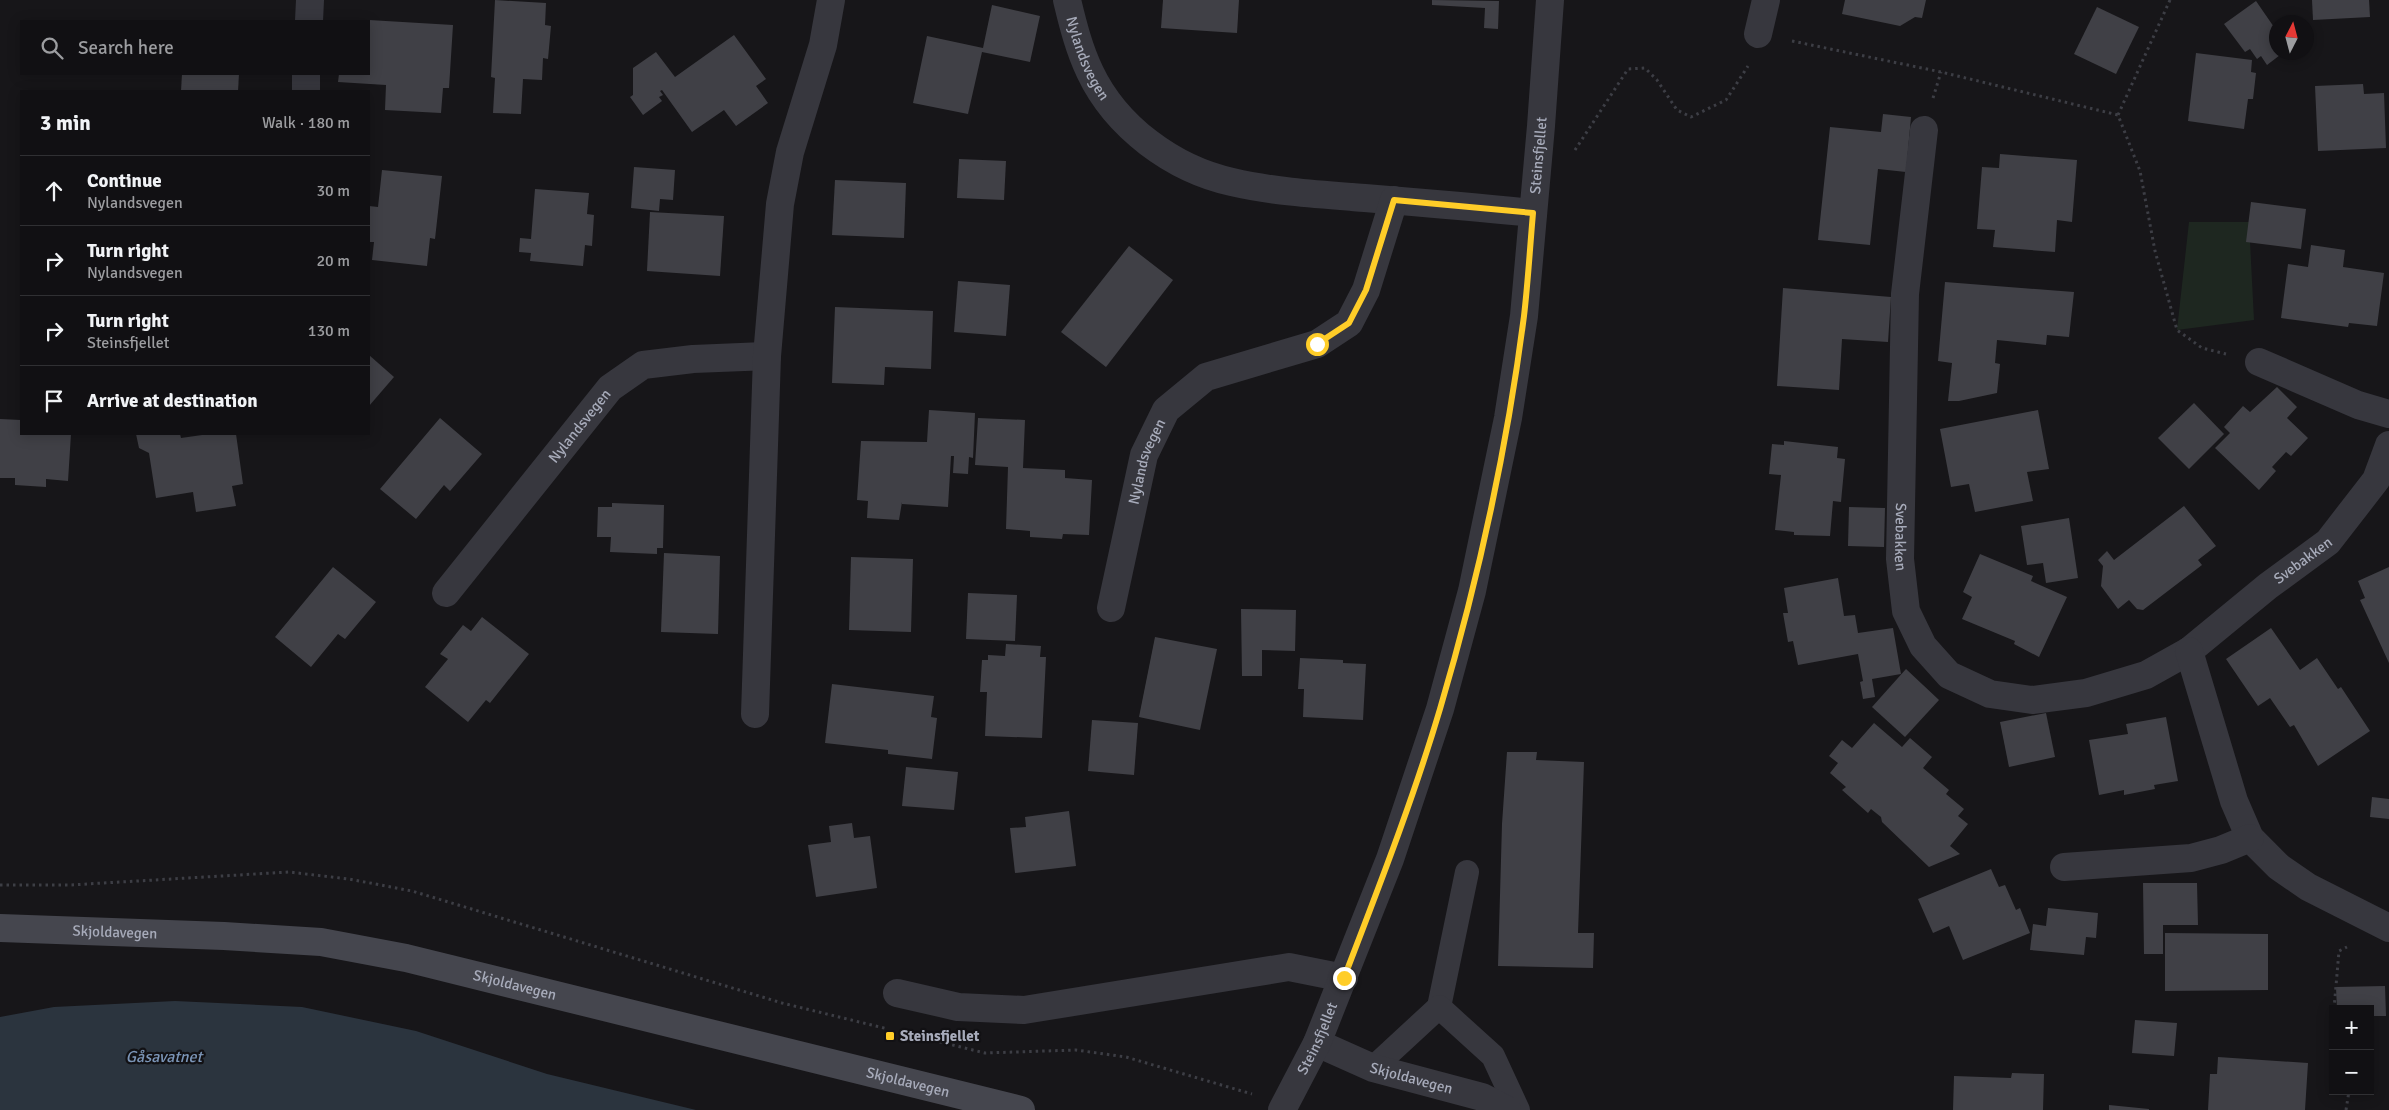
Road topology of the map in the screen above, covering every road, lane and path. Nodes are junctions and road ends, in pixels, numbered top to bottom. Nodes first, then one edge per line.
1 (310, 0) edge
2 (831, 0) edge
3 (1067, 0) edge
4 (1550, 0) edge
5 (1766, 0) edge
6 (2170, 0) edge
7 (309, 20) edge
8 (1758, 34) junction
9 (306, 75) edge
10 (306, 90) edge
11 (2118, 115) junction
12 (1924, 130) dead end
13 (1570, 159) dead end
14 (1394, 200) junction
15 (1533, 213) junction
16 (767, 356) junction
17 (2259, 362) joint
18 (2389, 414) edge
19 (2389, 445) edge
20 (2383, 485) edge
21 (446, 593) dead end
22 (1111, 608) dead end
23 (2189, 651) junction
24 (755, 714) dead end
25 (2250, 838) junction
26 (2064, 867) dead end
27 (1467, 872) dead end
28 (0, 885) edge
29 (0, 928) edge
30 (2389, 928) edge
31 (2339, 951) dead end
32 (1344, 978) junction
33 (897, 993) dead end
34 (2334, 1005) edge
35 (1439, 1007) junction
36 (893, 1031) dead end
37 (902, 1033) dead end
38 (1318, 1043) junction
39 (1373, 1068) junction
40 (2348, 1095) edge
41 (1258, 1096) dead end
42 (1021, 1110) edge
43 (1282, 1110) edge
44 (1507, 1110) edge
45 (1518, 1110) edge
46 (2346, 1110) edge

1 - 7 street
2 - 16 street
3 - 14 street, Nylandsvegen
4 - 15 street, Steinsfjellet
5 - 8 street
6 - 11 path
8 - 11 path
8 - 13 path
9 - 10 street
11 - 17 path
12 - 23 street, Svebakken
14 - 15 street, Nylandsvegen
14 - 22 street, Nylandsvegen
15 - 32 street, Steinsfjellet
16 - 21 street, Nylandsvegen
16 - 24 street
17 - 18 street
19 - 20 street, Svebakken
20 - 23 street, Svebakken
23 - 25 street
25 - 26 street
25 - 30 street
27 - 35 lane
28 - 36 path
29 - 42 main road, Skjoldavegen
31 - 34 path
32 - 33 street
32 - 38 street, Steinsfjellet
35 - 39 lane
35 - 45 lane
37 - 41 path
38 - 39 street, Skjoldavegen
38 - 43 street, Steinsfjellet
39 - 44 street, Skjoldavegen
40 - 46 path

